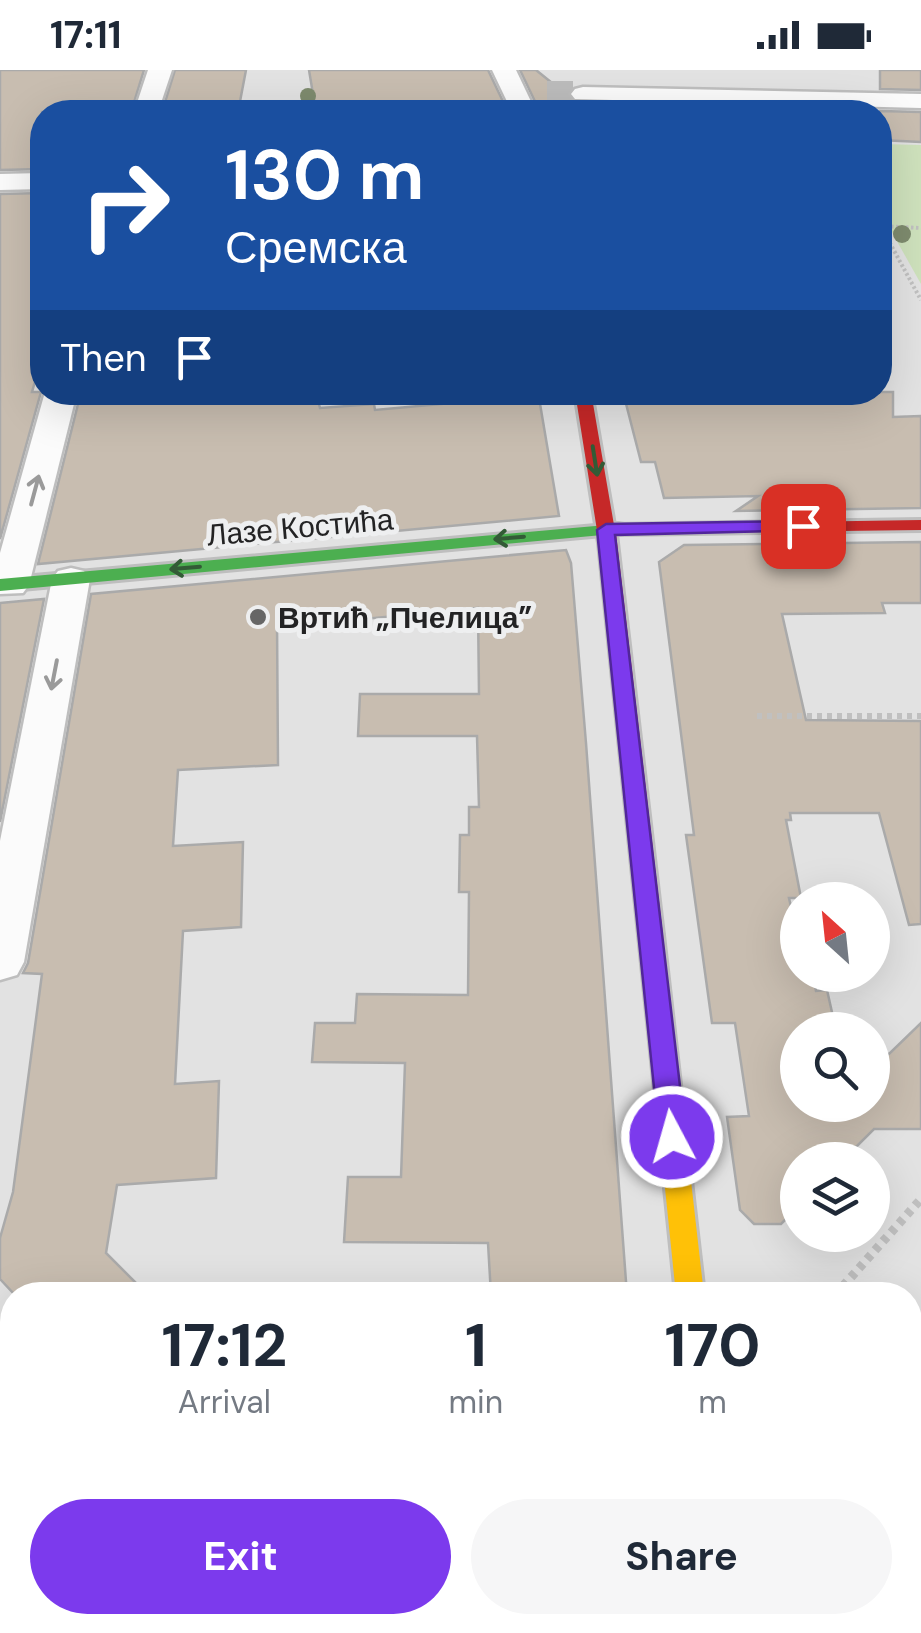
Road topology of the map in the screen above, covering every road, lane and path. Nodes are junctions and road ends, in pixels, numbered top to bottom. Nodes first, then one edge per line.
1 (160, 70) edge
2 (504, 70) edge
3 (547, 94) tunnel mouth
4 (583, 94) tunnel mouth
5 (150, 100) edge
6 (519, 100) edge
7 (529, 100) edge
8 (873, 100) edge
9 (892, 100) edge
10 (921, 101) edge
11 (0, 182) edge
12 (30, 182) edge
13 (892, 227) edge
14 (921, 228) edge
15 (892, 248) edge
16 (921, 300) edge
17 (57, 405) edge
18 (585, 405) edge
19 (921, 525) edge
20 (606, 530) junction
21 (71, 579) junction
22 (5, 585) edge
23 (756, 716) dead end
24 (921, 716) edge
25 (0, 962) edge
26 (921, 1199) edge
27 (689, 1282) edge
28 (846, 1282) edge

1 - 5 street
2 - 6 street
3 - 7 street
4 - 8 street
9 - 10 street
11 - 12 street
13 - 14 path
15 - 16 path
22 -> 17 street
18 -> 20 street
19 - 20 street, Лазе Костића
20 -> 21 street, Лазе Костића
20 - 27 street
21 - 22 street, Лазе Костића
21 -> 25 street
23 - 24 path
26 - 28 path

